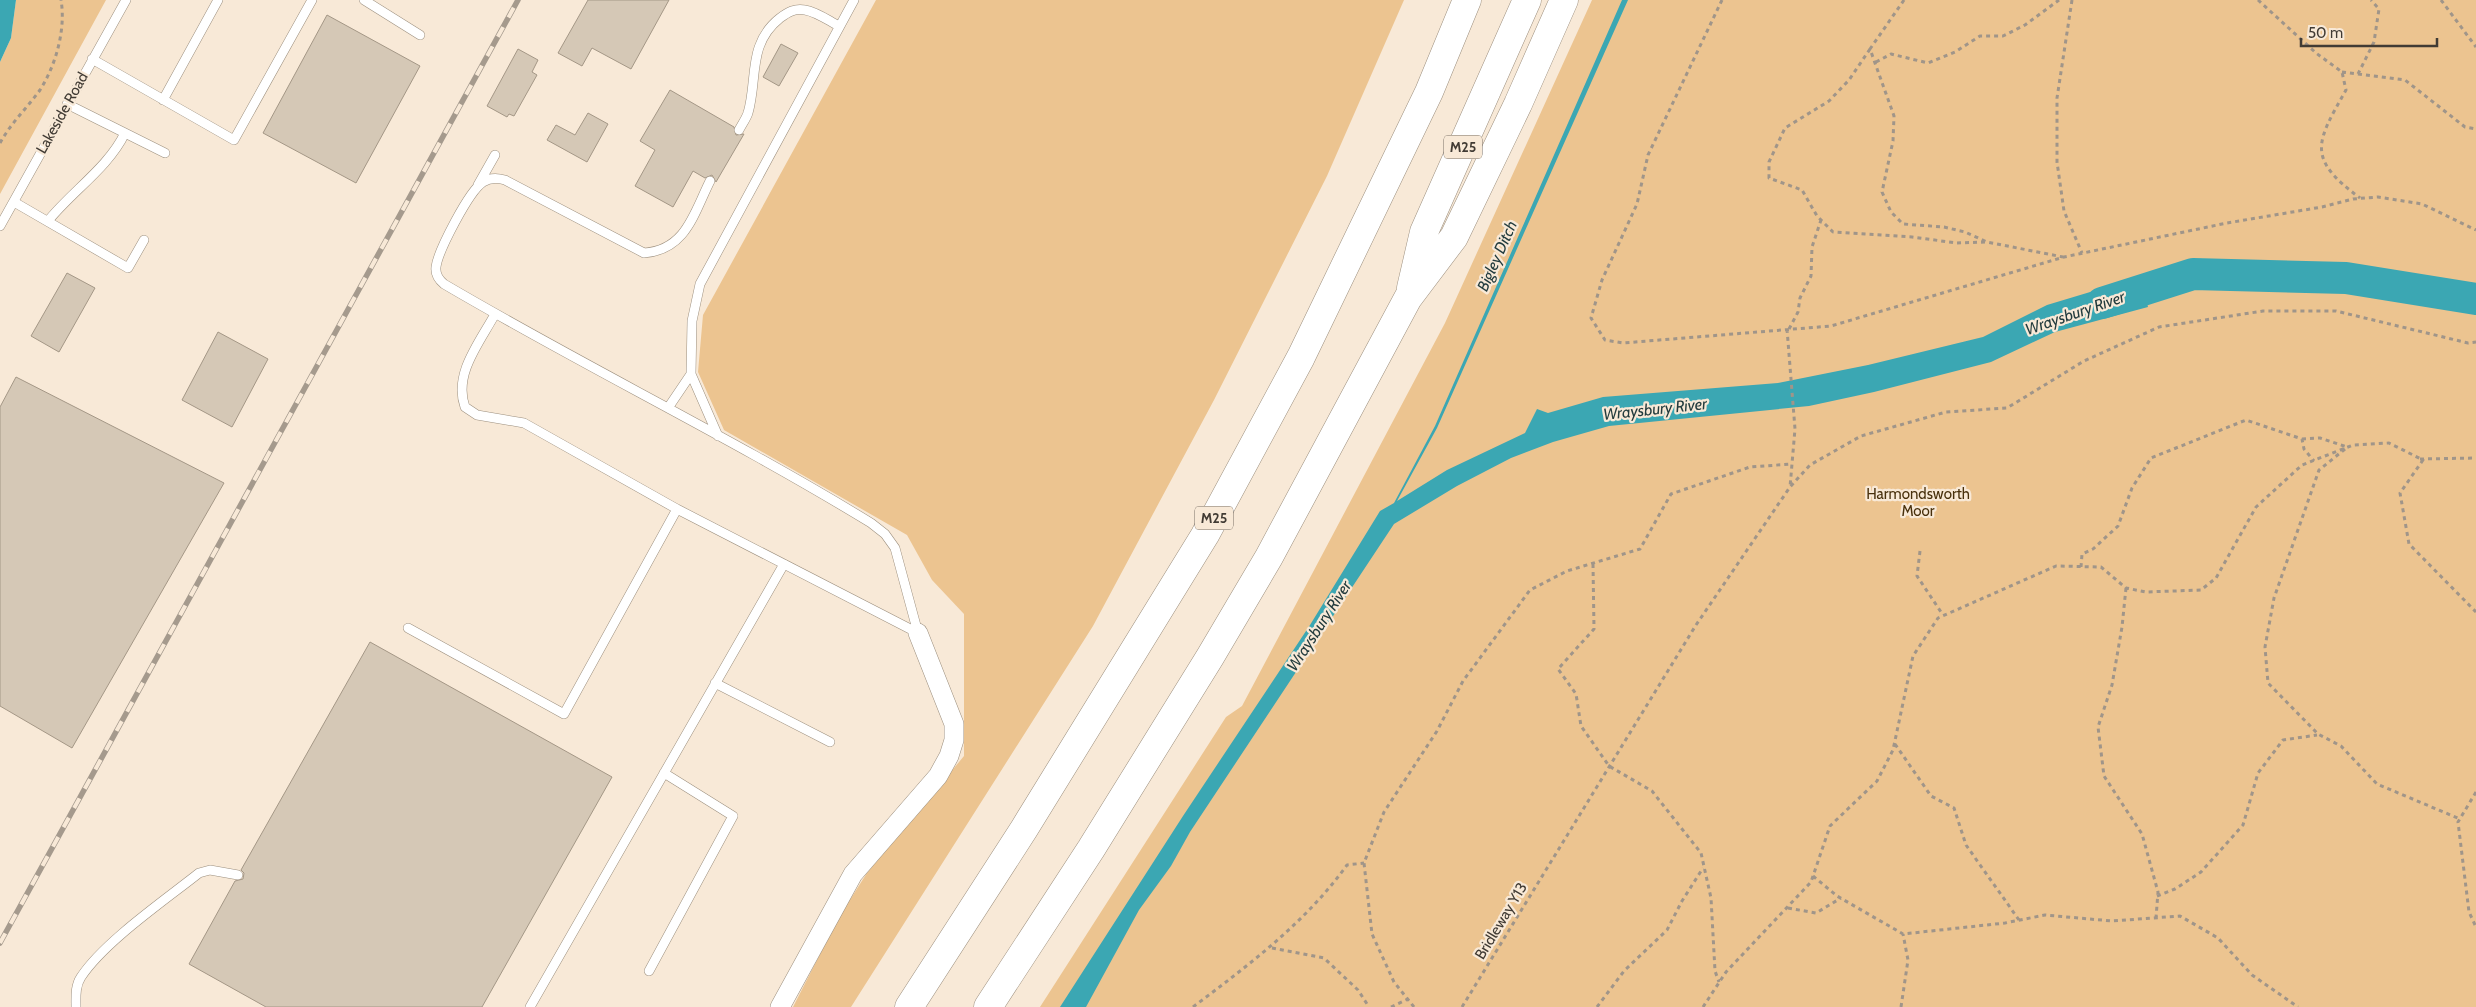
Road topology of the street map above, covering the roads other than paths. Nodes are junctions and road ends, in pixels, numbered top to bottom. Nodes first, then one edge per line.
1 (126, 0) edge
2 (218, 0) edge
3 (312, 0) edge
4 (364, 0) edge
5 (854, 0) edge
6 (1467, 0) edge
7 (1527, 0) edge
8 (1564, 0) edge
9 (839, 26) junction
10 (420, 35) dead end
11 (92, 59) junction
12 (163, 100) junction
13 (67, 104) junction
14 (739, 130) dead end
15 (125, 133) junction
16 (165, 153) dead end
17 (495, 155) dead end
18 (710, 181) dead end
19 (477, 187) junction
20 (14, 202) junction
21 (48, 221) junction
22 (0, 226) edge
23 (144, 240) dead end
24 (1408, 298) junction
25 (495, 314) junction
26 (691, 374) junction
27 (668, 408) junction
28 (718, 436) junction
29 (677, 509) junction
30 (784, 564) junction
31 (408, 628) dead end
32 (918, 633) junction
33 (715, 683) junction
34 (830, 742) dead end
35 (664, 773) junction
36 (238, 875) dead end
37 (649, 971) dead end
38 (76, 1007) edge
39 (530, 1007) edge
40 (780, 1007) edge
41 (909, 1007) edge
42 (988, 1007) edge

1 - 11 lane, Lakeside Road
2 - 12 lane
3 - 12 lane
4 - 10 lane
5 - 9 lane
6 - 41 highway, M25
7 - 24 highway, M25
8 - 24 highway
9 - 14 lane
9 - 26 lane
11 - 12 lane
11 - 13 lane, Lakeside Road
13 - 15 lane
13 - 20 lane, Lakeside Road
15 - 16 lane
15 - 21 lane
17 - 19 lane
18 - 19 lane
19 - 25 lane
20 - 21 lane
20 - 22 lane, Lakeside Road
21 - 23 lane
24 - 42 highway, M25
25 - 27 lane
25 - 29 lane
26 - 27 lane
26 - 28 lane
27 - 28 lane
28 - 32 lane
29 - 30 lane
29 - 31 lane
30 - 32 lane
30 - 33 lane
32 - 40 street
33 - 34 lane
33 - 35 lane
35 - 37 lane
35 - 39 lane
36 - 38 lane

